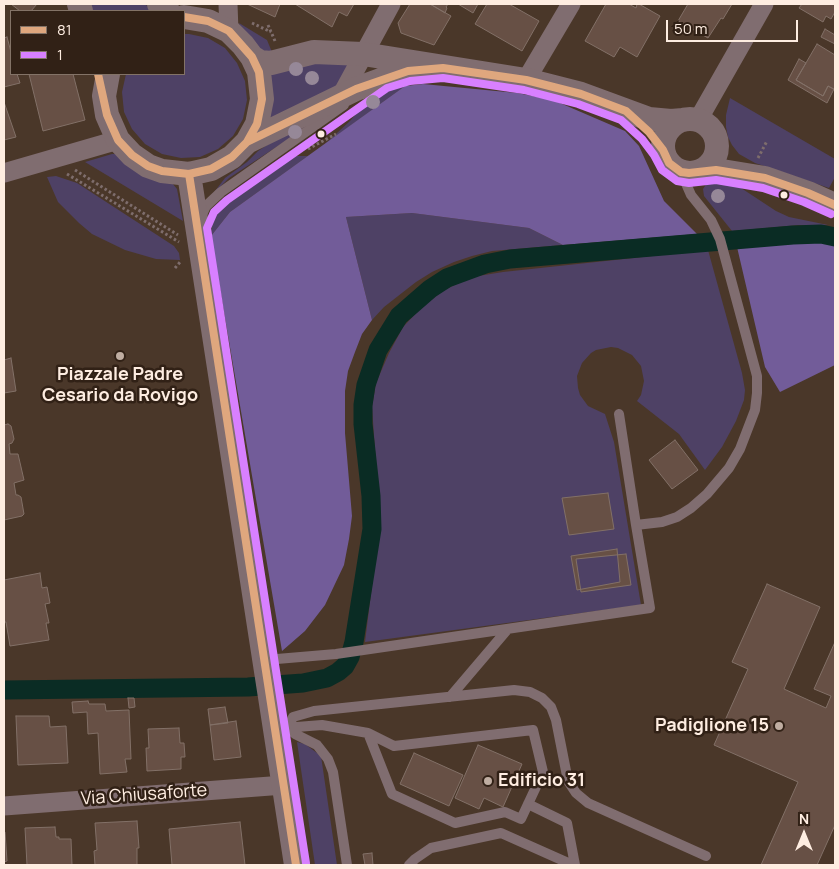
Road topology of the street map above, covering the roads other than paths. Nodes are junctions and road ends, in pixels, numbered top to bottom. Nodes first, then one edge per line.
1 (159, 4) edge
2 (228, 4) edge
3 (391, 4) edge
4 (571, 4) edge
5 (764, 4) edge
6 (177, 10) edge
7 (185, 13) edge
8 (238, 25) junction
9 (363, 54) junction
10 (252, 57) junction
11 (443, 68) junction
12 (383, 78) junction
13 (526, 80) junction
14 (104, 81) edge
15 (341, 96) junction
16 (626, 111) junction
17 (698, 125) junction
18 (118, 140) junction
19 (247, 142) junction
20 (663, 150) junction
21 (760, 170) junction
22 (4, 172) edge
23 (689, 172) junction
24 (189, 174) junction
25 (835, 204) edge
26 (188, 231) junction
27 (619, 414) dead end
28 (636, 525) junction
29 (507, 630) junction
30 (267, 675) junction
31 (450, 697) junction
32 (282, 728) junction
33 (368, 733) junction
34 (284, 785) junction
35 (528, 804) junction
36 (4, 806) edge
37 (706, 856) dead end
38 (296, 865) edge
39 (347, 865) edge
40 (409, 865) edge
41 (574, 865) edge

1 - 6 street
2 - 8 street
3 - 9 street
4 - 13 street
5 - 17 street
7 - 8 street
8 - 10 street
9 - 10 street
9 - 11 street
9 - 15 street
10 - 19 street
11 - 12 street
11 - 13 street
12 - 15 street
12 - 26 lane
13 - 16 street
14 - 18 street
15 - 19 street
16 - 17 street
16 - 20 street
17 - 20 street
17 - 21 street
17 - 23 street
18 - 22 street
18 - 24 street
19 - 24 street
20 - 23 street
21 - 23 street
21 - 25 street
23 - 28 lane
24 - 26 street
26 - 30 street
27 - 28 lane
28 - 29 lane
29 - 30 lane
29 - 31 lane
30 - 32 street
31 - 32 lane
31 - 37 lane
32 - 33 lane
32 - 34 street
32 - 39 lane
33 - 35 lane
33 - 35 lane
34 - 36 street, Via Chiusaforte
34 - 38 street
35 - 41 lane
40 - 41 lane

